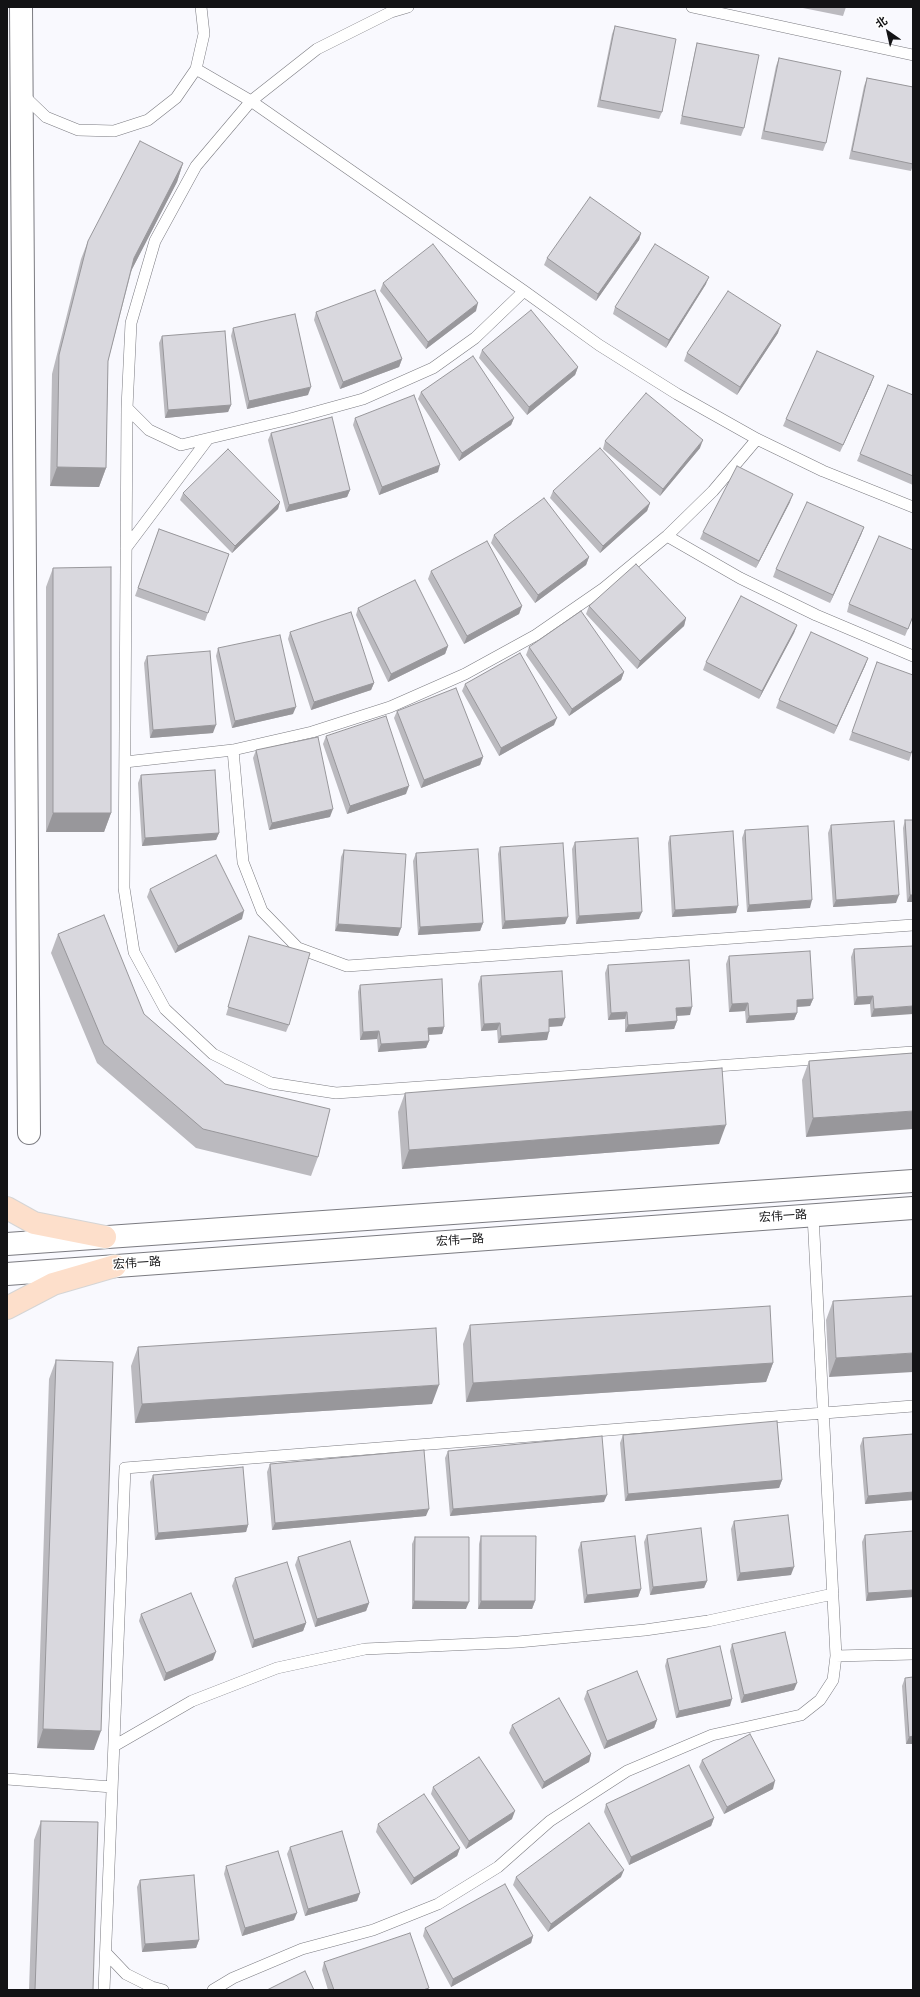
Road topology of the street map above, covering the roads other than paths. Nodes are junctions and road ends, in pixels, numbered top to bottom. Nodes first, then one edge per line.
1 (21, 7) edge
2 (201, 7) edge
3 (408, 7) edge
4 (692, 7) edge
5 (913, 55) edge
6 (196, 69) junction
7 (22, 93) junction
8 (251, 101) junction
9 (524, 290) junction
10 (127, 408) junction
11 (208, 439) junction
12 (757, 439) junction
13 (913, 507) edge
14 (667, 536) junction
15 (126, 548) junction
16 (913, 656) edge
17 (232, 750) junction
18 (125, 762) junction
19 (913, 925) edge
20 (913, 1052) edge
21 (29, 1133) dead end
22 (913, 1180) edge
23 (7, 1208) edge
24 (913, 1208) edge
25 (813, 1215) junction
26 (105, 1237) junction
27 (7, 1244) edge
28 (115, 1266) junction
29 (7, 1274) edge
30 (7, 1308) edge
31 (913, 1406) edge
32 (823, 1413) junction
33 (833, 1594) junction
34 (913, 1654) edge
35 (836, 1656) junction
36 (114, 1746) junction
37 (7, 1779) edge
38 (112, 1788) junction
39 (106, 1953) junction
40 (104, 1990) edge
41 (163, 1990) edge
42 (213, 1990) edge

1 - 7 main road
2 - 6 lane
3 - 8 lane
4 - 5 lane
6 - 7 lane
6 - 8 lane
7 - 21 main road
8 - 9 lane
8 - 10 lane
9 - 11 lane
9 - 12 lane
10 - 11 lane
10 - 15 lane
11 - 15 lane
12 - 13 lane
12 - 14 lane
14 - 16 lane
14 - 17 lane
15 - 18 lane
17 - 18 lane
17 - 19 lane
18 - 20 lane
22 - 26 main road
23 - 26 main road
24 - 25 main road, 宏伟一路
25 - 28 main road, 宏伟一路
25 - 32 lane
26 - 27 main road
28 - 29 main road, 宏伟一路
28 - 30 main road
31 - 32 lane
32 - 33 lane
32 - 36 lane
33 - 35 lane
33 - 36 lane
34 - 35 lane
35 - 42 lane
36 - 38 lane
37 - 38 lane
38 - 39 lane
39 - 40 lane
39 - 41 lane

